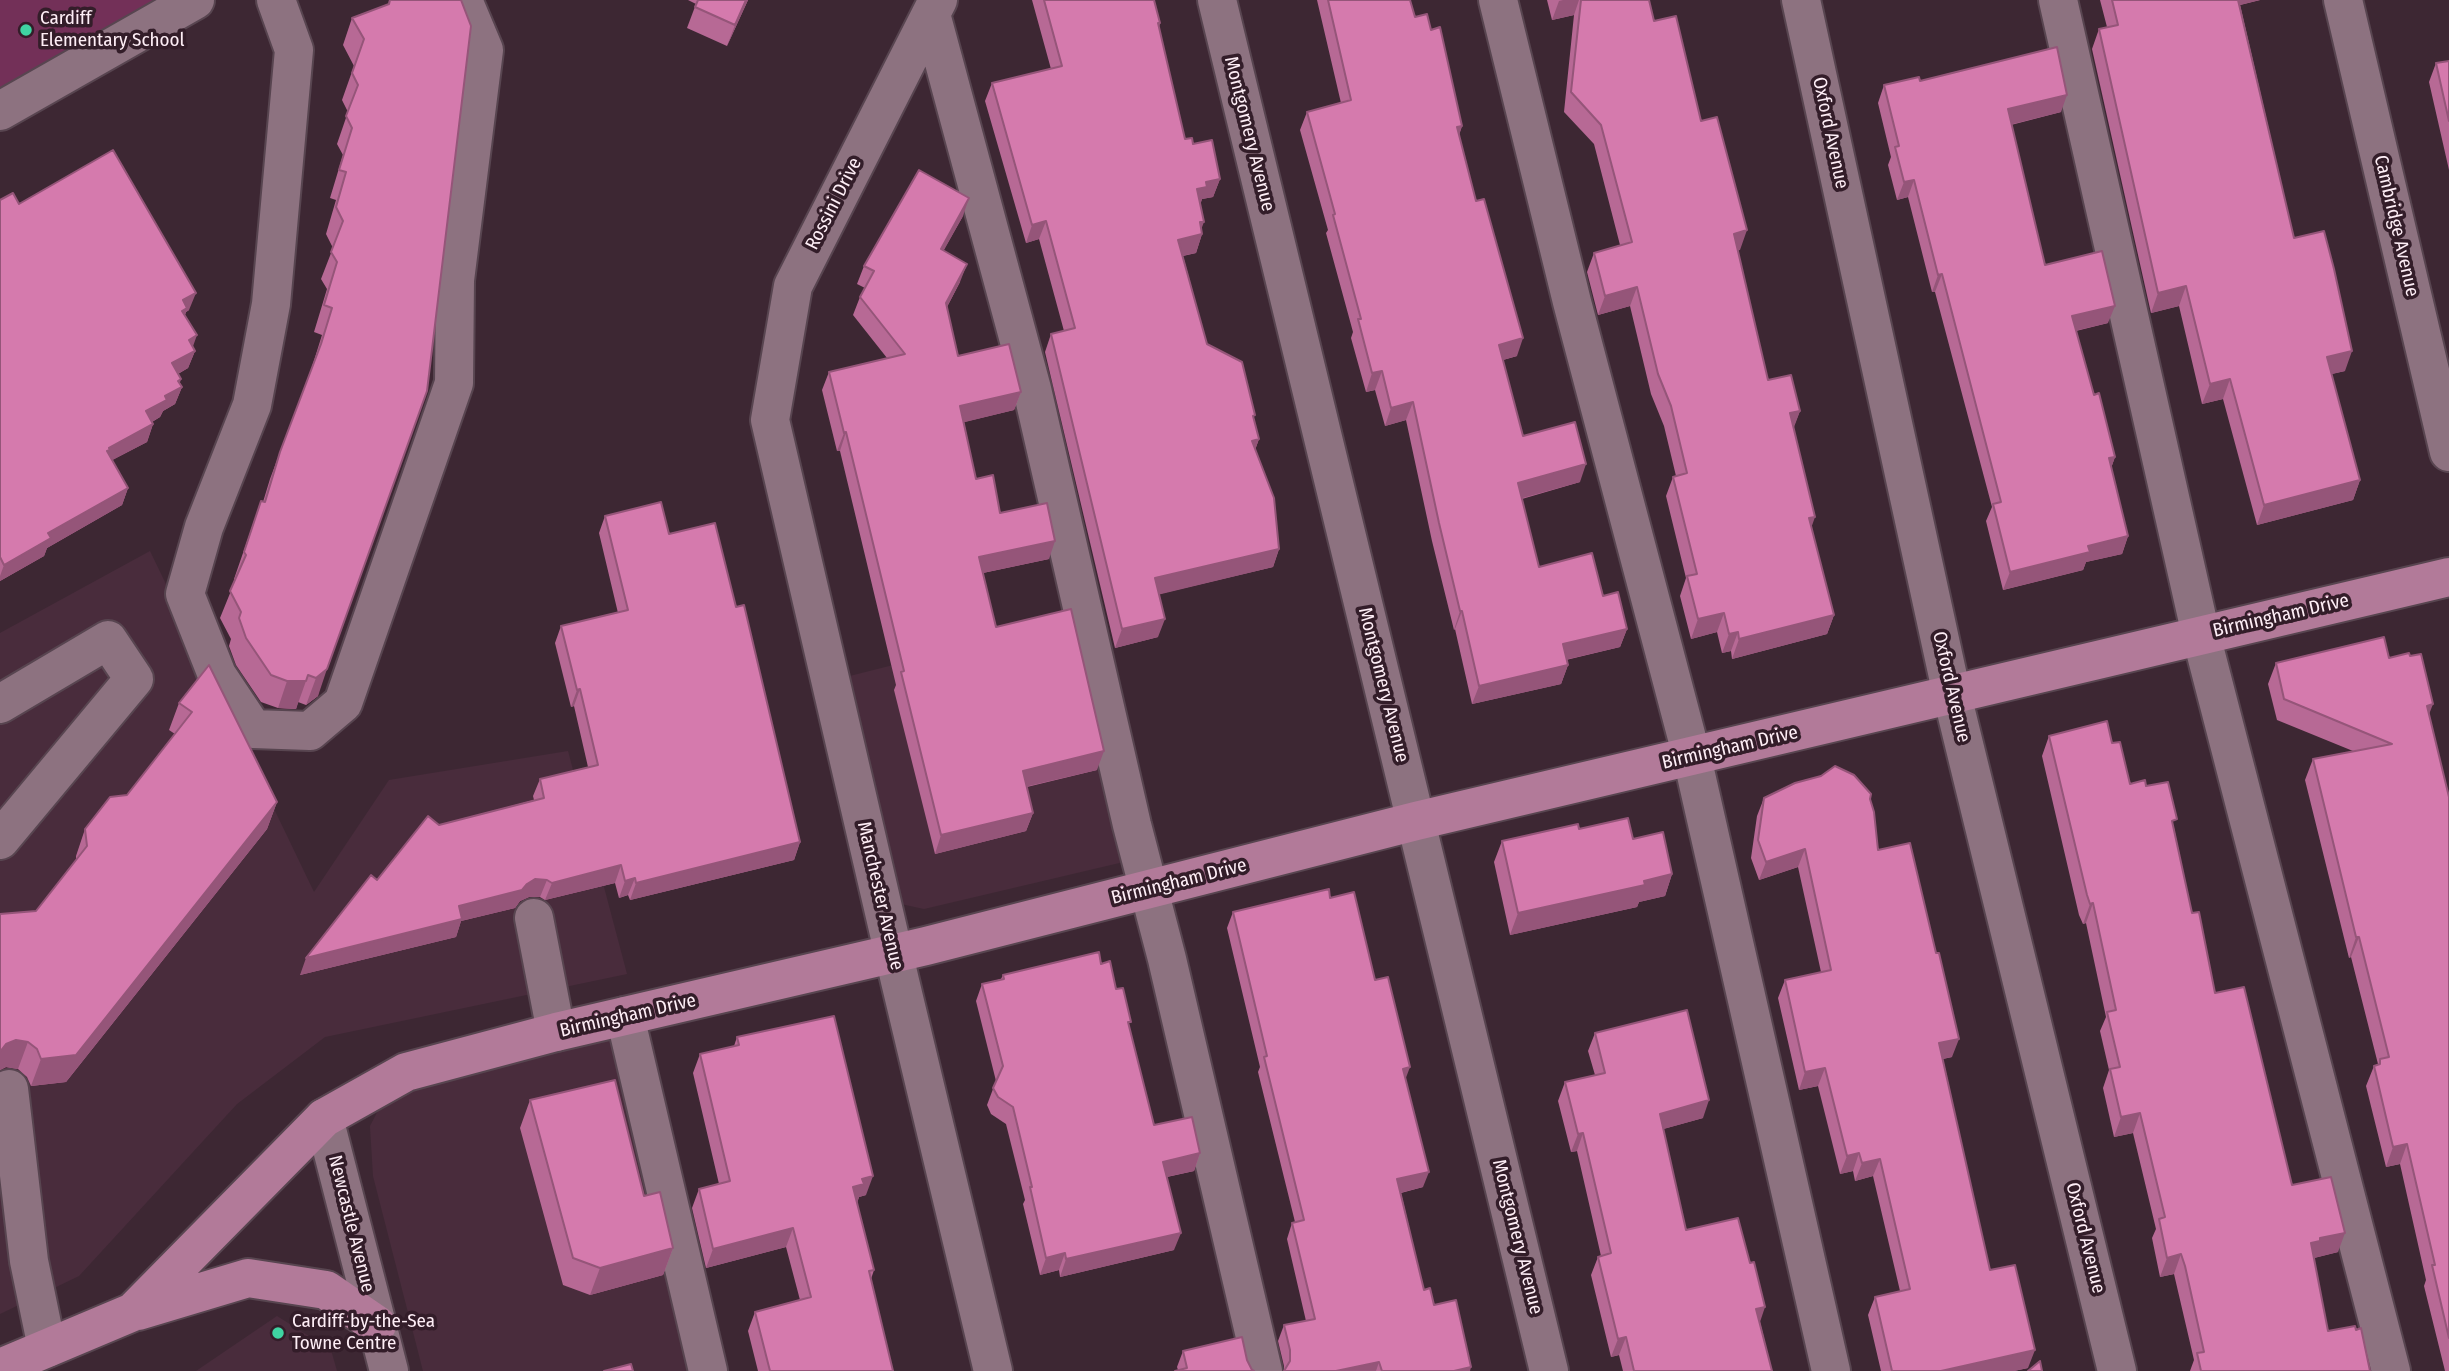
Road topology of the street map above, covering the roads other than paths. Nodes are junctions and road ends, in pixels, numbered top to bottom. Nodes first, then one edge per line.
1 (195, 0) edge
2 (276, 0) edge
3 (463, 0) edge
4 (1217, 0) edge
5 (1498, 0) edge
6 (1801, 0) edge
7 (2058, 0) edge
8 (2343, 0) edge
9 (934, 7) edge
10 (0, 111) edge
11 (770, 420) joint
12 (2449, 452) edge
13 (2449, 576) edge
14 (2201, 635) junction
15 (1952, 695) junction
16 (0, 704) edge
17 (1692, 757) junction
18 (1416, 821) junction
19 (0, 840) edge
20 (1149, 889) junction
21 (534, 918) dead end
22 (894, 954) junction
23 (625, 1016) junction
24 (556, 1032) junction
25 (9, 1088) dead end
26 (324, 1118) junction
27 (132, 1312) junction
28 (377, 1325) junction
29 (47, 1348) junction
30 (0, 1368) edge
31 (389, 1371) edge
32 (708, 1371) edge
33 (993, 1371) edge
34 (1263, 1371) edge
35 (1549, 1371) edge
36 (1831, 1371) edge
37 (2117, 1371) edge
38 (2391, 1371) edge

1 - 10 street
2 - 3 street
4 - 18 street, Montgomery Avenue
5 - 17 street
6 - 15 street, Oxford Avenue
7 - 14 street
8 - 12 street, Cambridge Avenue
9 - 11 street, Rossini Drive
9 - 20 street
11 - 22 street, Manchester Avenue
13 - 14 main road, Birmingham Drive
14 - 15 main road, Birmingham Drive
14 - 38 street
15 - 17 main road, Birmingham Drive
15 - 37 street, Oxford Avenue
16 - 19 street
17 - 18 main road, Birmingham Drive
17 - 36 street
18 - 20 main road, Birmingham Drive
18 - 35 street, Montgomery Avenue
20 - 22 main road, Birmingham Drive
20 - 34 street
21 - 24 street
22 - 23 main road, Birmingham Drive
22 - 33 street, Manchester Avenue
23 - 24 main road, Birmingham Drive
23 - 32 street
24 - 26 main road, Birmingham Drive
25 - 29 street
26 - 27 main road, Birmingham Drive
26 - 28 street, Newcastle Avenue
27 - 28 main road
27 - 29 main road, Birmingham Drive
28 - 31 street, Newcastle Avenue
29 - 30 main road, Birmingham Drive

